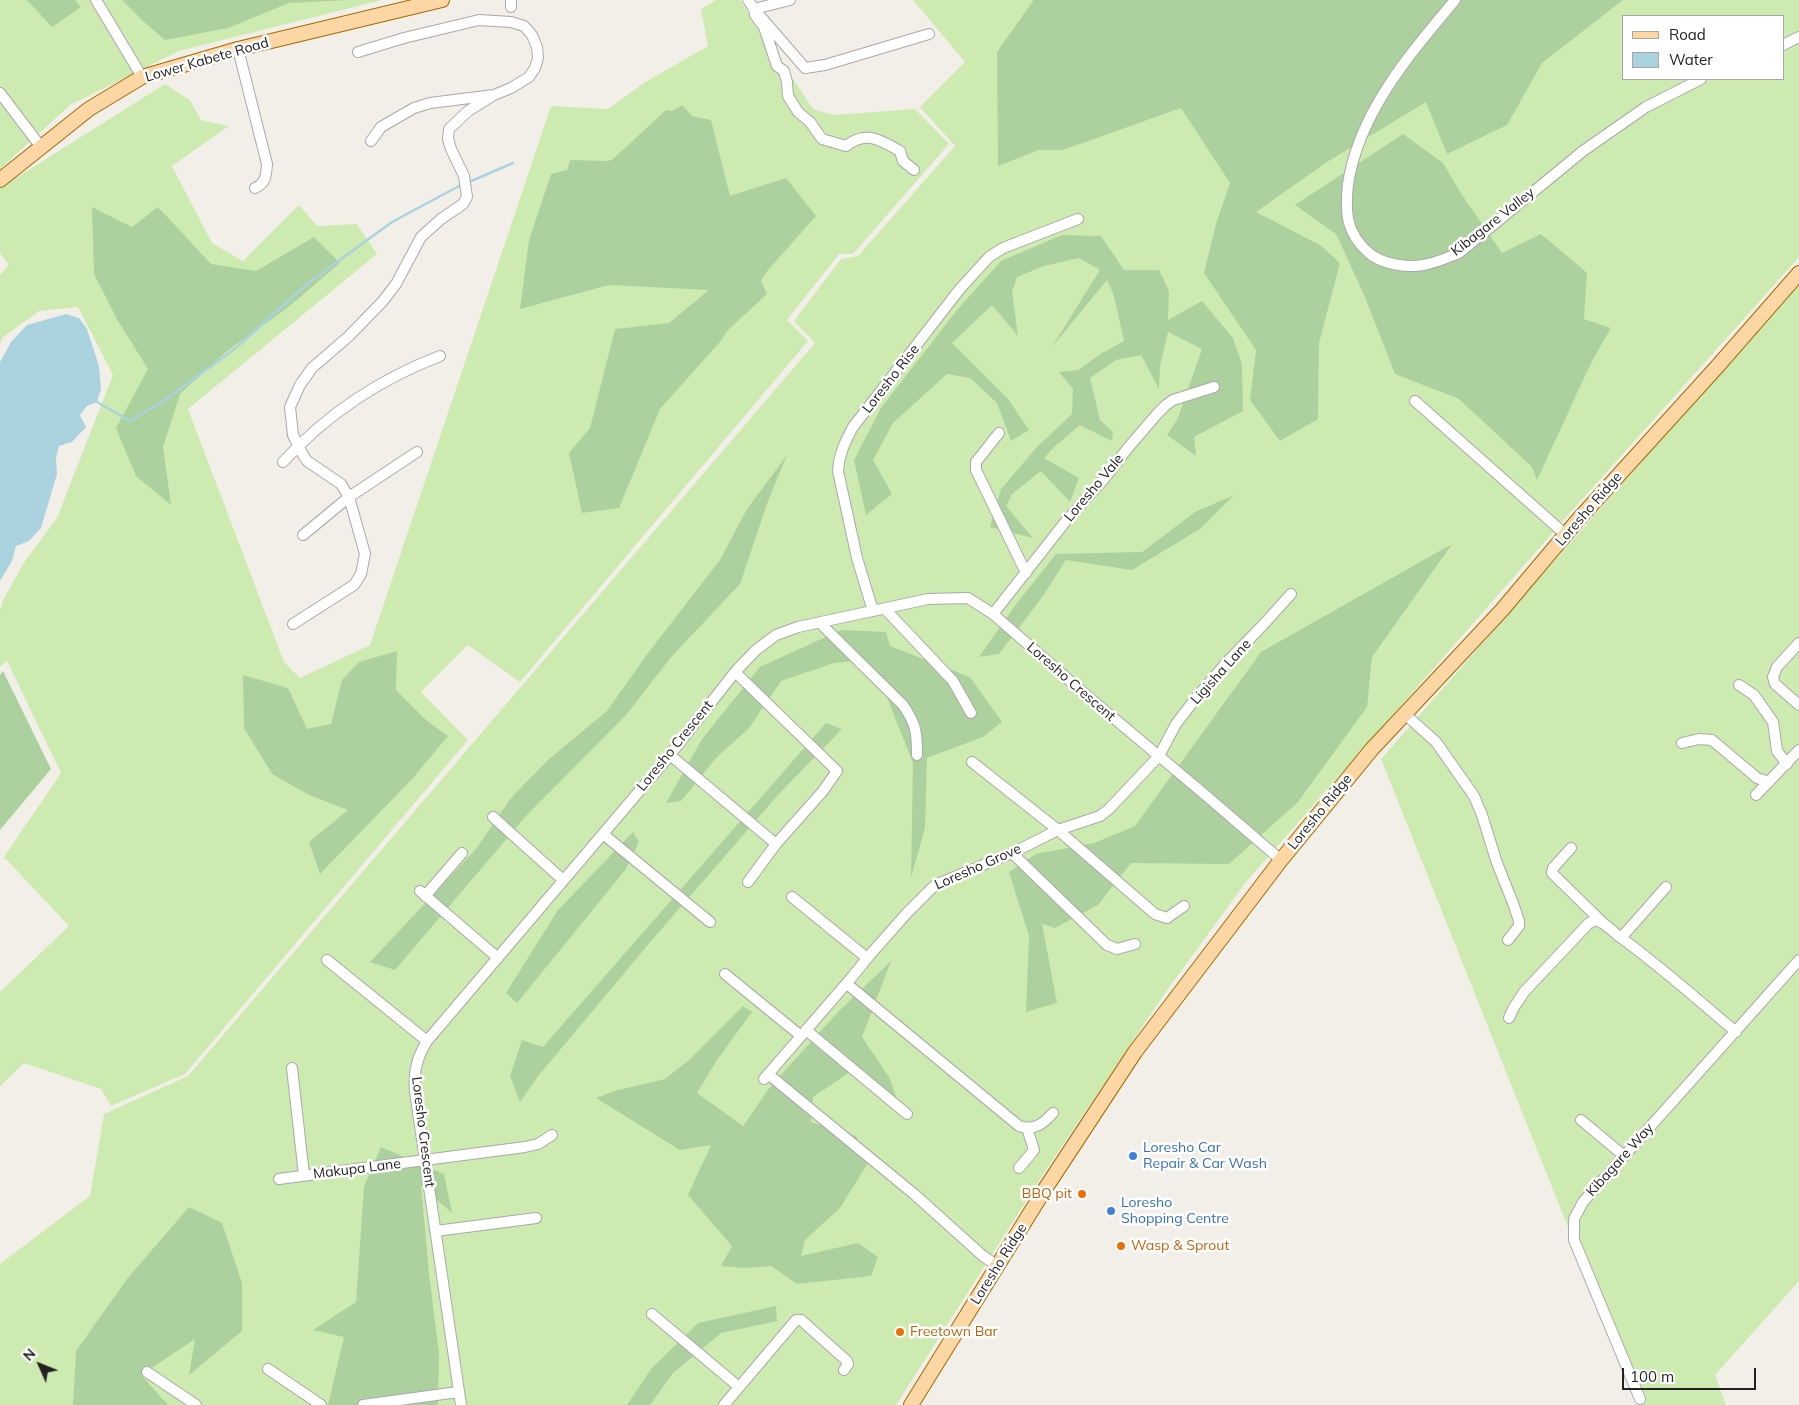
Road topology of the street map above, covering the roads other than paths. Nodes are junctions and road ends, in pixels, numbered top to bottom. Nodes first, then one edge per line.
1 (96, 0) edge
2 (442, 0) edge
3 (790, 0) edge
4 (1455, 0) edge
5 (751, 4) edge
6 (511, 11) edge
7 (929, 34) dead end
8 (1799, 37) edge
9 (1784, 44) edge
10 (238, 49) junction
11 (358, 52) dead end
12 (142, 77) junction
13 (1699, 80) edge
14 (0, 93) edge
15 (494, 94) junction
16 (371, 141) dead end
17 (41, 147) junction
18 (914, 170) dead end
19 (0, 180) edge
20 (255, 188) dead end
21 (1078, 219) dead end
22 (1799, 273) edge
23 (440, 356) dead end
24 (1214, 388) dead end
25 (1415, 401) dead end
26 (999, 433) dead end
27 (298, 445) junction
28 (417, 452) dead end
29 (283, 462) dead end
30 (349, 497) junction
31 (303, 535) dead end
32 (1566, 535) junction
33 (1026, 573) junction
34 (1290, 594) dead end
35 (884, 609) junction
36 (873, 611) junction
37 (993, 614) junction
38 (820, 623) junction
39 (293, 624) dead end
40 (1799, 643) edge
41 (735, 672) junction
42 (1739, 685) dead end
43 (1799, 705) edge
44 (970, 713) dead end
45 (1406, 715) junction
46 (1682, 742) dead end
47 (1799, 750) edge
48 (670, 755) junction
49 (918, 755) dead end
50 (1159, 756) junction
51 (972, 762) dead end
52 (1786, 764) junction
53 (1769, 782) junction
54 (1756, 795) dead end
55 (493, 818) dead end
56 (1058, 830) junction
57 (603, 834) junction
58 (776, 844) junction
59 (1571, 848) dead end
60 (462, 853) dead end
61 (1012, 853) junction
62 (1281, 860) junction
63 (563, 880) junction
64 (748, 882) dead end
65 (1666, 887) dead end
66 (792, 898) dead end
67 (1184, 906) dead end
68 (710, 922) dead end
69 (1603, 923) junction
70 (1621, 938) junction
71 (1508, 940) dead end
72 (1135, 944) dead end
73 (498, 958) junction
74 (867, 958) junction
75 (327, 960) dead end
76 (1799, 960) edge
77 (725, 974) dead end
78 (847, 984) junction
79 (1509, 1018) dead end
80 (1736, 1032) junction
81 (804, 1033) junction
82 (427, 1041) junction
83 (292, 1068) dead end
84 (1053, 1113) dead end
85 (907, 1114) dead end
86 (1580, 1120) dead end
87 (1027, 1128) junction
88 (552, 1135) dead end
89 (1623, 1155) junction
90 (426, 1160) junction
91 (1019, 1168) dead end
92 (304, 1176) junction
93 (279, 1179) dead end
94 (536, 1218) dead end
95 (436, 1231) junction
96 (998, 1266) junction
97 (652, 1314) dead end
98 (268, 1369) dead end
99 (844, 1370) dead end
100 (147, 1372) dead end
101 (739, 1387) junction
102 (458, 1392) junction
103 (1640, 1399) dead end
104 (730, 1403) edge
105 (196, 1405) edge
106 (320, 1405) edge
107 (364, 1405) edge
108 (461, 1405) edge
109 (911, 1405) edge

1 - 12 street
2 - 10 main road, Lower Kabete Road
3 - 5 street
4 - 13 street, Kibagare Valley
5 - 7 street
5 - 18 street
6 - 11 street
6 - 15 street
8 - 9 street
10 - 12 main road, Lower Kabete Road
10 - 20 street
12 - 17 main road, Lower Kabete Road
14 - 17 street
15 - 16 street
15 - 27 street
17 - 19 main road, Lower Kabete Road
21 - 36 street, Loresho Rise
22 - 32 main road, Loresho Ridge
23 - 27 street
24 - 33 street, Loresho Vale
25 - 32 street
26 - 33 street
27 - 29 street
27 - 30 street
28 - 30 street
30 - 31 street
30 - 39 street
32 - 45 main road, Loresho Ridge
33 - 37 street, Loresho Vale
34 - 50 street, Ligisha Lane
35 - 36 street, Loresho Crescent
35 - 37 street, Loresho Crescent
35 - 44 street
36 - 38 street, Loresho Crescent
37 - 50 street, Loresho Crescent
38 - 41 street, Loresho Crescent
38 - 49 street
40 - 43 street
41 - 48 street, Loresho Crescent
41 - 58 street
42 - 52 street
45 - 62 main road, Loresho Ridge
45 - 71 street
46 - 53 street
47 - 52 street
48 - 57 street, Loresho Crescent
48 - 58 street
50 - 56 street, Loresho Grove
50 - 62 street, Loresho Crescent
51 - 56 street
52 - 53 street
53 - 54 street
55 - 63 street
56 - 61 street, Loresho Grove
56 - 67 street
57 - 63 street, Loresho Crescent
57 - 68 street
58 - 64 street
59 - 69 street
60 - 73 street
61 - 72 street
61 - 74 street, Loresho Grove
62 - 96 main road, Loresho Ridge
63 - 73 street, Loresho Crescent
65 - 70 street
66 - 74 street
69 - 70 street
69 - 79 street
70 - 80 street
73 - 82 street, Loresho Crescent
74 - 78 street, Loresho Grove
75 - 82 street
76 - 80 street, Kibagare Way
77 - 81 street
78 - 81 street, Loresho Grove
78 - 87 street
80 - 89 street, Kibagare Way
81 - 85 street
81 - 96 street, Loresho Grove
82 - 90 street, Loresho Crescent
83 - 92 street
84 - 87 street
86 - 89 street
87 - 91 street
88 - 90 street, Makupa Lane
89 - 103 street, Kibagare Way
90 - 92 street, Makupa Lane
90 - 95 street, Loresho Crescent
92 - 93 street, Makupa Lane
94 - 95 street
95 - 102 street, Loresho Crescent
96 - 109 main road, Loresho Ridge
97 - 101 street
98 - 106 street
99 - 101 street
100 - 105 street
101 - 104 street
102 - 107 street
102 - 108 street, Loresho Crescent

